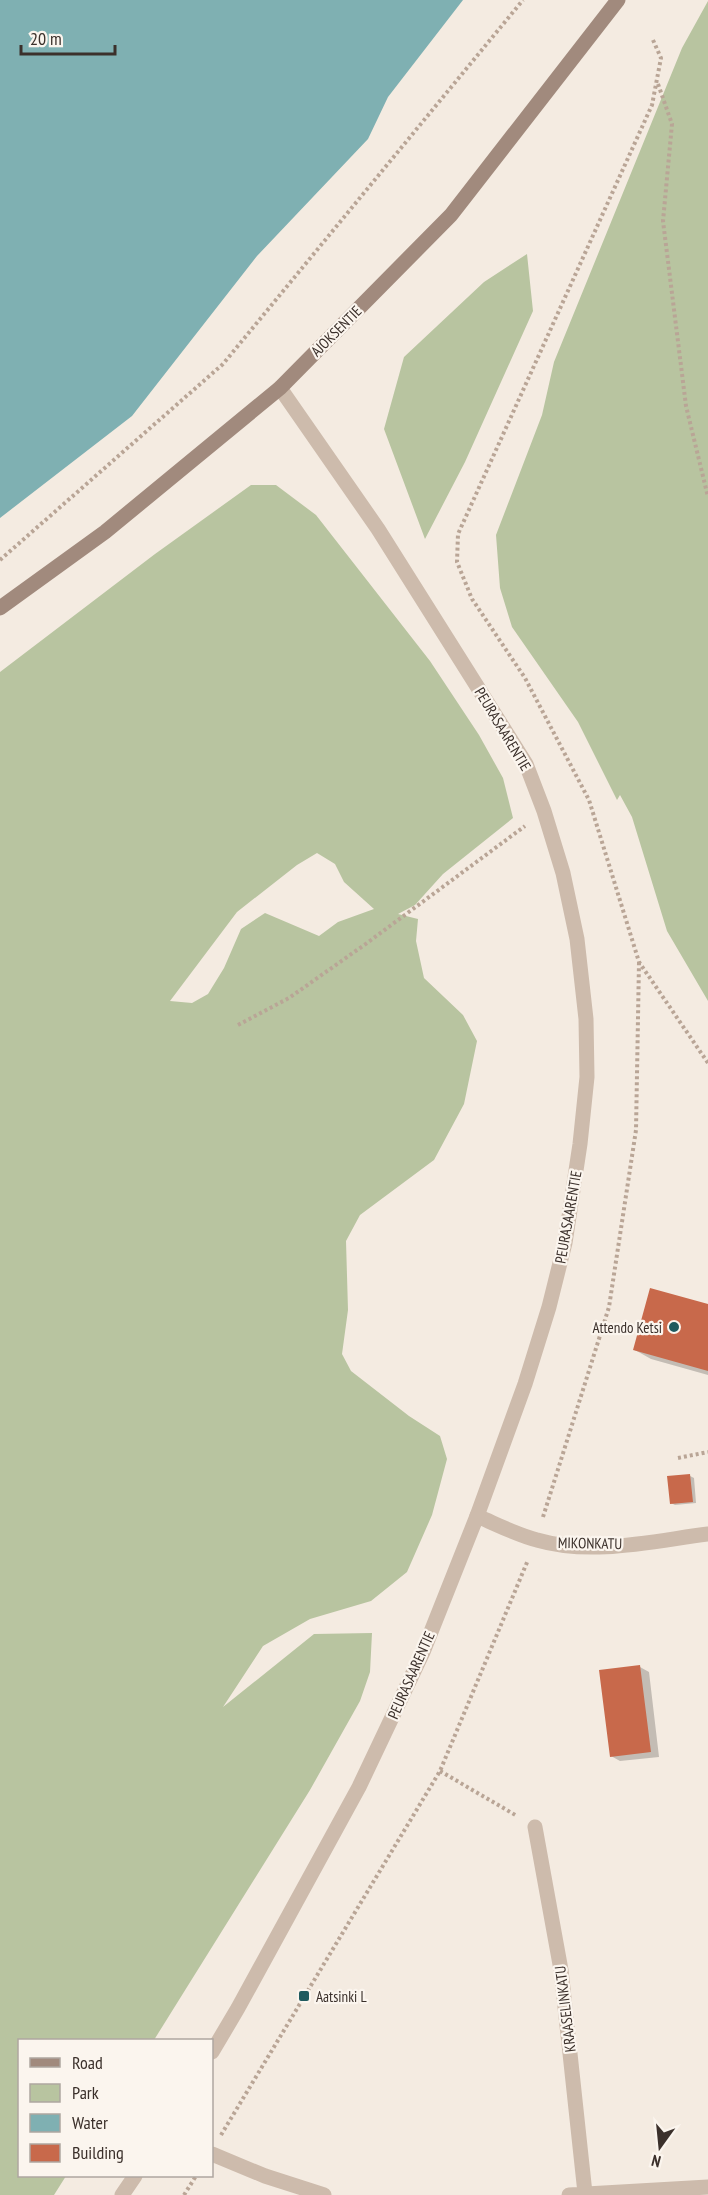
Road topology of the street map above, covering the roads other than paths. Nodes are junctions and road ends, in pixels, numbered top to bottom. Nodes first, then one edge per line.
1 (618, 0) edge
2 (280, 388) junction
3 (0, 608) edge
4 (477, 1515) junction
5 (708, 1534) edge
6 (535, 1827) road end
7 (213, 2050) edge
8 (214, 2148) edge
9 (134, 2177) edge
10 (708, 2187) edge
11 (585, 2193) junction
12 (122, 2195) edge
13 (324, 2195) edge
14 (569, 2195) edge

1 - 2 main road, AJOKSENTIE
2 - 3 main road, AJOKSENTIE
2 - 4 street, PEURASAARENTIE
4 - 5 street, MIKONKATU
4 - 7 street, PEURASAARENTIE
6 - 11 street, KRAASELINKATU
8 - 13 street
9 - 12 street
10 - 11 street
11 - 14 street

